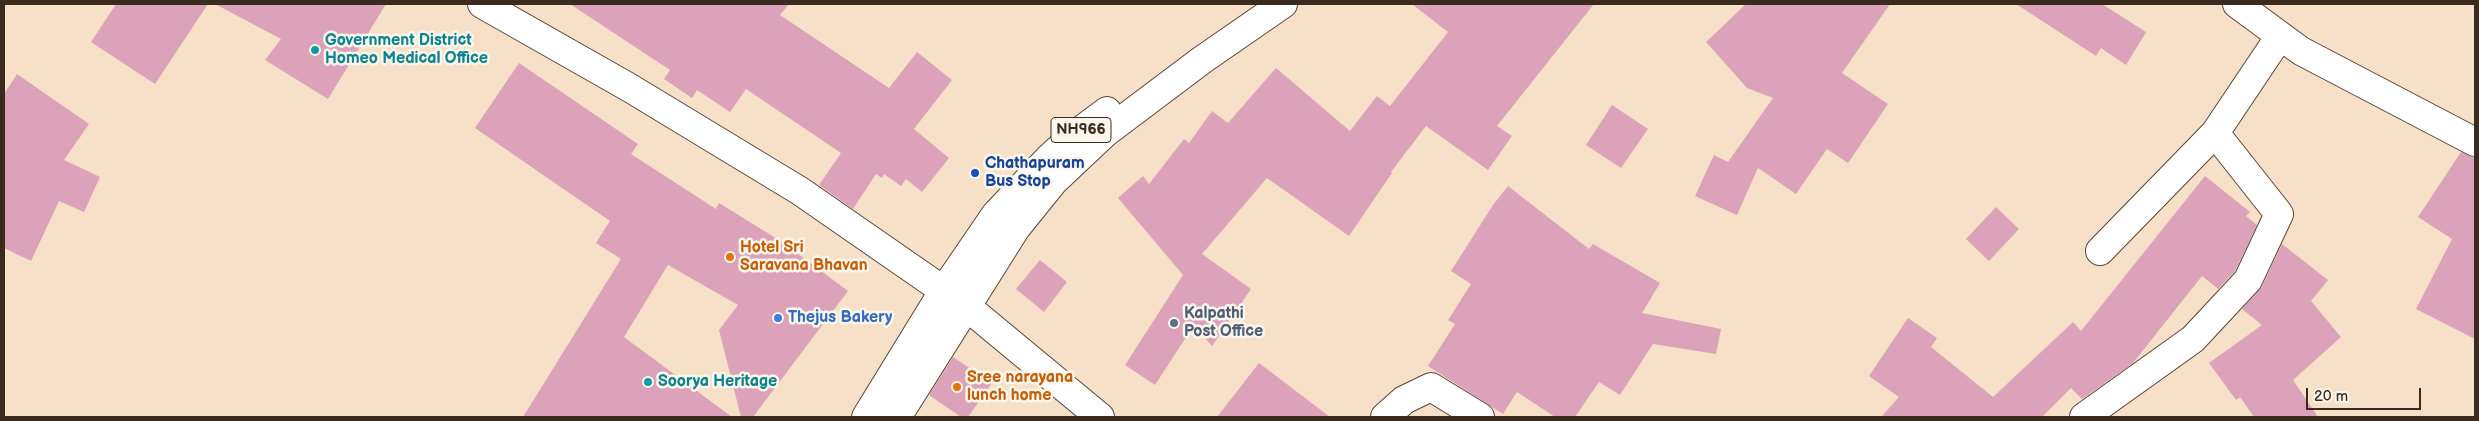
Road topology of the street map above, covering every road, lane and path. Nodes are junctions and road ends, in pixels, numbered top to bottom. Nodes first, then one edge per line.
1 (482, 4) edge
2 (1250, 4) edge
3 (1283, 4) edge
4 (2237, 4) edge
5 (2280, 36) junction
6 (2214, 133) junction
7 (2475, 142) edge
8 (2100, 251) dead end
9 (944, 290) junction
10 (966, 306) junction
11 (866, 417) edge
12 (897, 417) edge
13 (1100, 417) edge
14 (1385, 417) edge
15 (1480, 417) edge
16 (2084, 417) edge

1 - 9 main road
2 - 9 main road, NH966
3 - 10 main road, NH966
4 - 5 main road
5 - 6 main road
5 - 7 main road
6 - 8 main road
6 - 16 main road
9 - 10 main road
9 - 11 main road, NH966
10 - 12 main road, NH966
10 - 13 main road
14 - 15 main road

